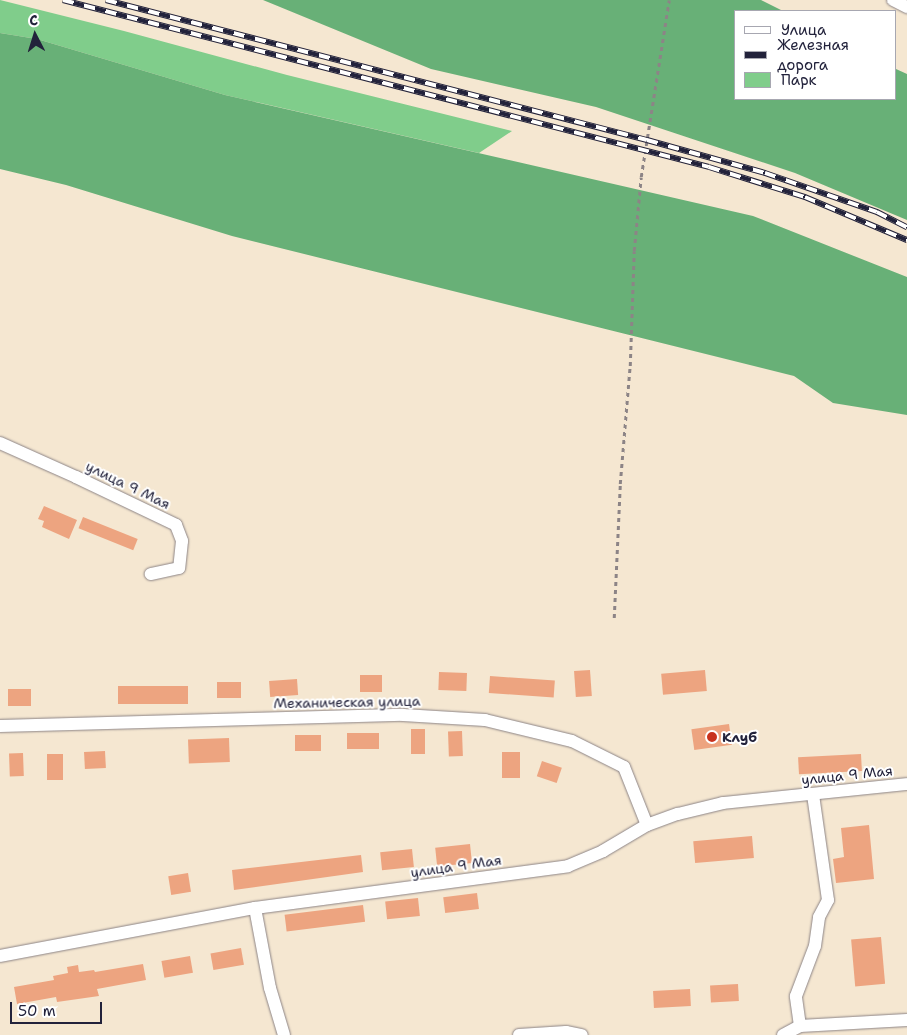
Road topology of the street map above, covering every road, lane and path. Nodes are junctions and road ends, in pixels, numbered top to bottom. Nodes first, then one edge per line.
1 (669, 0) edge
2 (893, 0) edge
3 (907, 7) edge
4 (0, 443) edge
5 (151, 574) dead end
6 (614, 618) dead end
7 (0, 726) edge
8 (907, 784) edge
9 (813, 794) junction
10 (647, 825) junction
11 (255, 908) junction
12 (0, 956) edge
13 (907, 1020) edge
14 (800, 1026) junction
15 (284, 1035) edge
16 (519, 1035) edge
17 (582, 1035) edge
18 (783, 1035) edge

1 - 6 path
2 - 3 street
4 - 5 street, улица 9 Мая
7 - 10 street, Механическая улица
8 - 9 street, улица 9 Мая
9 - 10 street, улица 9 Мая
9 - 14 street
10 - 11 street, улица 9 Мая
11 - 12 street, улица 9 Мая
11 - 15 street
13 - 14 street
14 - 18 street
16 - 17 street

